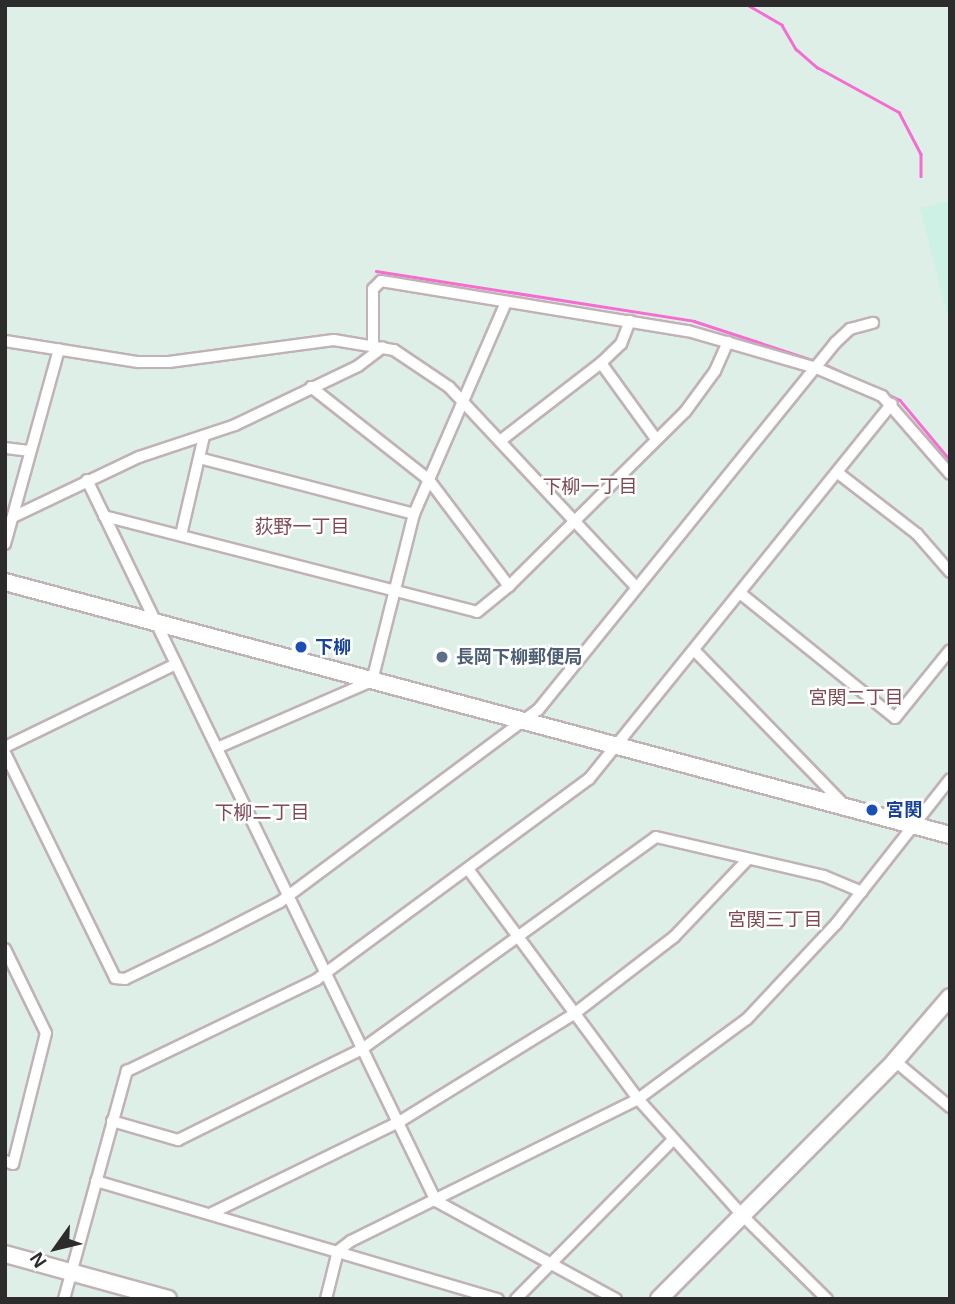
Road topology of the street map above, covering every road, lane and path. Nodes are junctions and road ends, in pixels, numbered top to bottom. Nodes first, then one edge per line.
1 (506, 302) junction
2 (630, 321) junction
3 (873, 323) dead end
4 (5, 341) edge
5 (728, 342) junction
6 (378, 346) junction
7 (59, 349) junction
8 (601, 363) junction
9 (816, 368) junction
10 (311, 387) junction
11 (463, 401) junction
12 (892, 404) junction
13 (204, 436) junction
14 (656, 439) junction
15 (499, 441) junction
16 (5, 448) edge
17 (30, 451) junction
18 (199, 458) junction
19 (838, 473) junction
20 (950, 474) edge
21 (429, 480) junction
22 (88, 481) junction
23 (414, 514) junction
24 (104, 516) junction
25 (13, 517) junction
26 (573, 520) junction
27 (181, 535) junction
28 (5, 544) edge
29 (950, 572) edge
30 (5, 582) edge
31 (509, 586) junction
32 (635, 586) junction
33 (395, 591) junction
34 (740, 593) junction
35 (154, 620) junction
36 (950, 650) edge
37 (695, 651) junction
38 (176, 664) junction
39 (372, 681) junction
40 (526, 721) junction
41 (618, 745) junction
42 (5, 747) edge
43 (217, 748) junction
44 (5, 753) edge
45 (950, 779) edge
46 (847, 807) junction
47 (916, 825) junction
48 (950, 835) edge
49 (746, 861) junction
50 (468, 869) junction
51 (862, 892) junction
52 (288, 896) junction
53 (517, 937) junction
54 (5, 949) edge
55 (10, 970) edge
56 (325, 974) junction
57 (950, 997) edge
58 (573, 1014) junction
59 (362, 1049) junction
60 (895, 1061) junction
61 (638, 1099) junction
62 (950, 1107) edge
63 (112, 1121) junction
64 (399, 1122) junction
65 (673, 1140) junction
66 (5, 1161) edge
67 (96, 1181) junction
68 (436, 1201) junction
69 (210, 1214) junction
70 (743, 1216) junction
71 (338, 1251) junction
72 (5, 1254) edge
73 (551, 1263) junction
74 (72, 1273) junction
75 (64, 1299) edge
76 (168, 1299) edge
77 (326, 1299) edge
78 (498, 1299) edge
79 (516, 1299) edge
80 (616, 1299) edge
81 (659, 1299) edge
82 (827, 1299) edge

1 - 2 street
1 - 6 street
1 - 11 street
2 - 5 street
2 - 8 street
3 - 9 street
4 - 7 street
5 - 9 street
5 - 14 street
6 - 7 street
6 - 10 street
6 - 11 street
7 - 17 street
8 - 14 street
8 - 15 street
9 - 12 street
9 - 32 street
10 - 13 street
10 - 21 street
11 - 15 street
11 - 21 street
12 - 19 street
12 - 20 street
13 - 18 street
13 - 22 street
14 - 26 street
15 - 26 street
16 - 17 street
17 - 25 street
18 - 23 street
18 - 27 street
19 - 29 street
19 - 34 street
21 - 23 street
21 - 31 street
22 - 24 street
22 - 25 street
23 - 33 street
24 - 27 street
24 - 35 street
25 - 28 street
26 - 31 street
26 - 32 street
27 - 33 street
30 - 35 street
31 - 33 street
32 - 40 street
33 - 39 street
34 - 36 street
34 - 37 street
35 - 38 street
35 - 39 street
37 - 41 street
37 - 46 street
38 - 42 street
38 - 43 street
39 - 40 street
39 - 43 street
40 - 41 street
40 - 52 street
41 - 46 street
41 - 50 street
43 - 52 street
44 - 52 street
45 - 47 street
46 - 47 street
47 - 48 street
47 - 51 street
49 - 51 street
49 - 53 street
49 - 58 street
50 - 53 street
50 - 56 street
51 - 61 street
52 - 56 street
53 - 58 street
53 - 59 street
54 - 55 street
55 - 66 street
56 - 59 street
56 - 63 street
57 - 60 street
58 - 61 street
58 - 64 street
59 - 63 street
59 - 64 street
60 - 62 street
60 - 70 street
61 - 65 street
61 - 68 street
63 - 67 street
64 - 68 street
64 - 69 street
65 - 70 street
65 - 73 street
67 - 69 street
67 - 74 street
68 - 71 street
68 - 73 street
69 - 71 street
70 - 81 street
70 - 82 street
71 - 77 street
71 - 78 street
72 - 74 street
73 - 79 street
73 - 80 street
74 - 75 street
74 - 76 street

